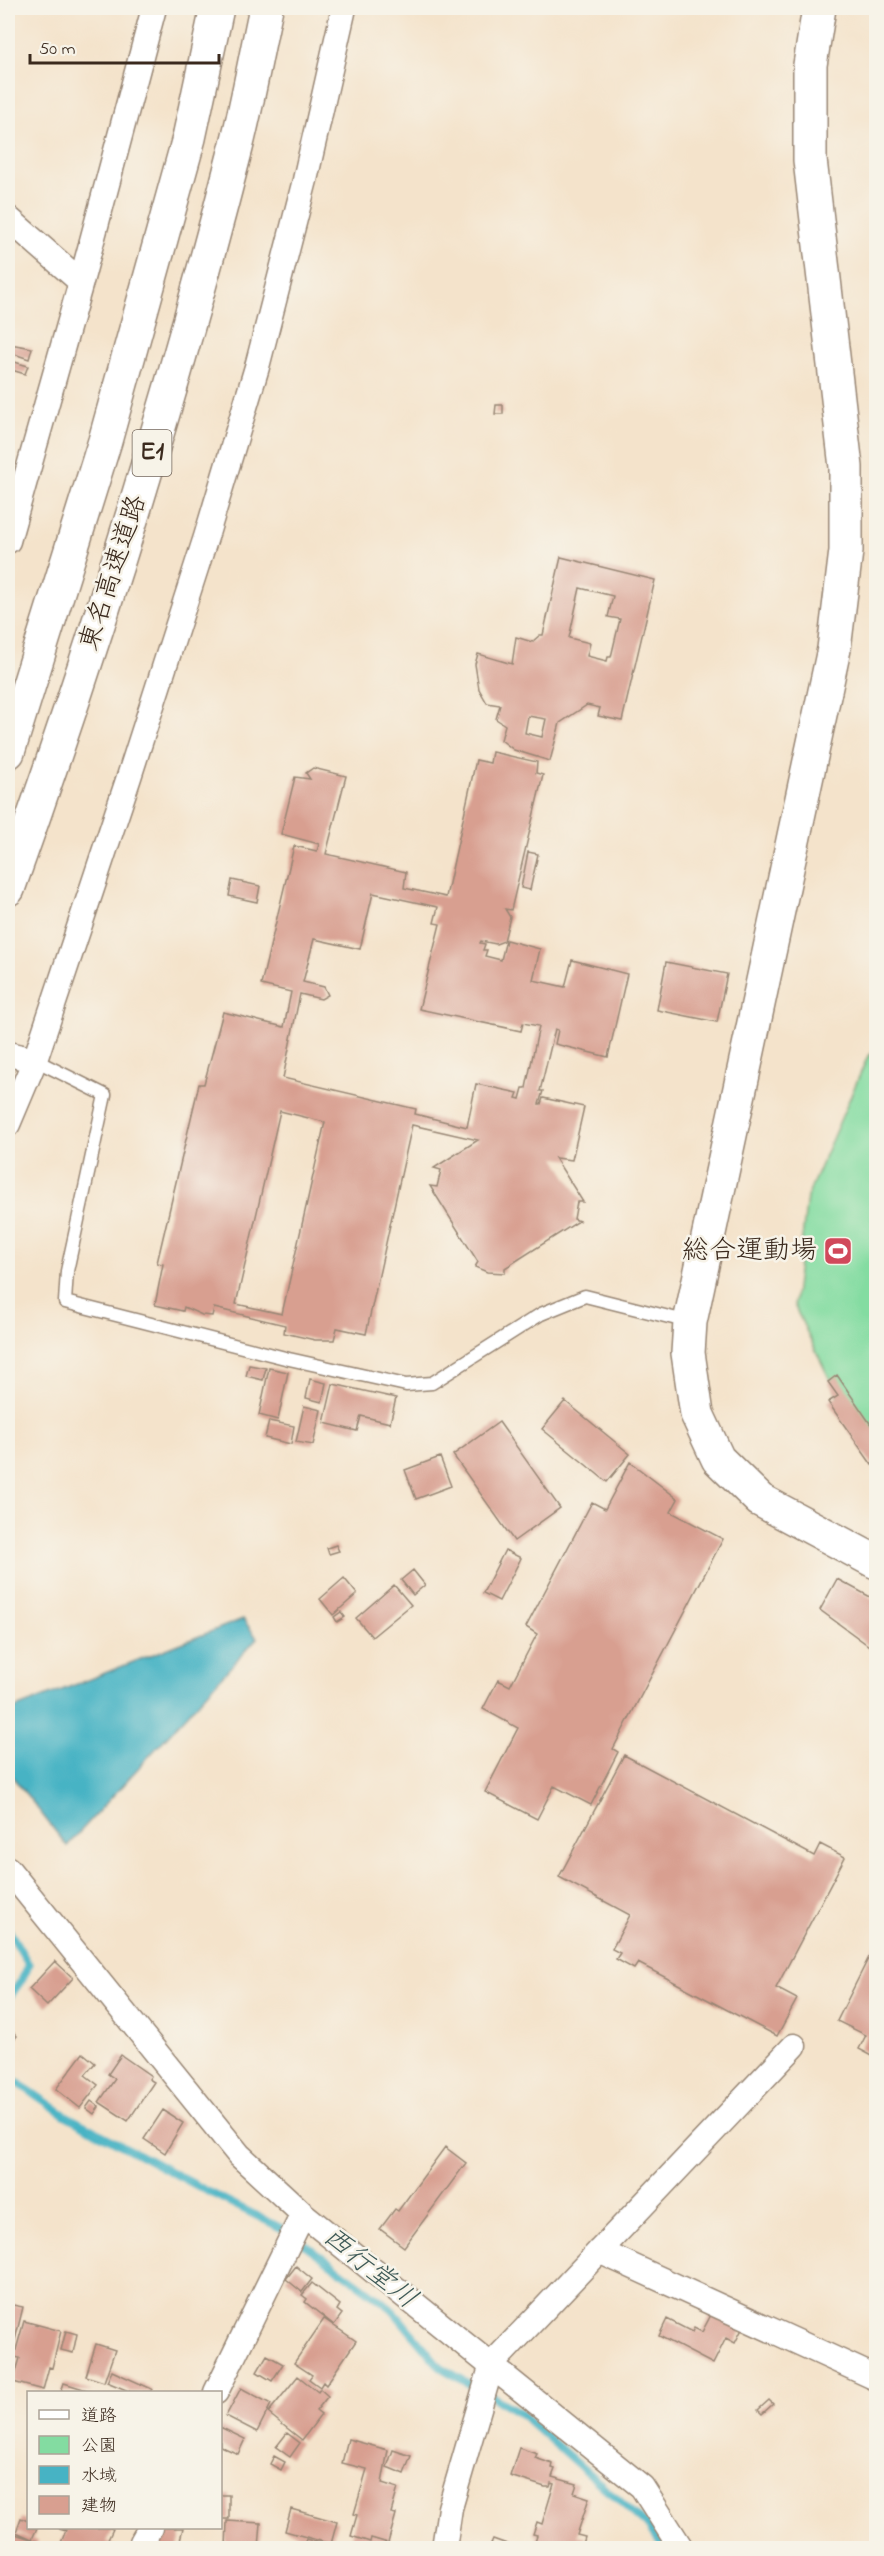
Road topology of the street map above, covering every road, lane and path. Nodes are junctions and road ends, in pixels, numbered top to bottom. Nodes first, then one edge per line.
1 (154, 8) edge
2 (217, 8) edge
3 (266, 8) edge
4 (345, 8) edge
5 (819, 8) edge
6 (8, 218) edge
7 (81, 282) junction
8 (8, 541) edge
9 (8, 752) edge
10 (8, 889) edge
11 (19, 1057) edge
12 (8, 1124) edge
13 (690, 1322) junction
14 (876, 1562) edge
15 (8, 1869) edge
16 (794, 2046) dead end
17 (296, 2228) junction
18 (599, 2251) junction
19 (876, 2378) edge
20 (486, 2382) junction
21 (216, 2391) edge
22 (149, 2529) edge
23 (143, 2548) edge
24 (444, 2548) edge
25 (681, 2548) edge

1 - 7 street
2 - 9 main road, 東名高速道路 / E1
3 - 10 main road, 東名高速道路 / E1
4 - 11 street
5 - 13 main road
6 - 7 street
7 - 8 street
11 - 12 street
11 - 13 lane
13 - 14 main road
15 - 17 street
16 - 18 street
17 - 20 street
17 - 21 street
18 - 19 street
18 - 20 street
20 - 24 street
20 - 25 street
22 - 23 street

